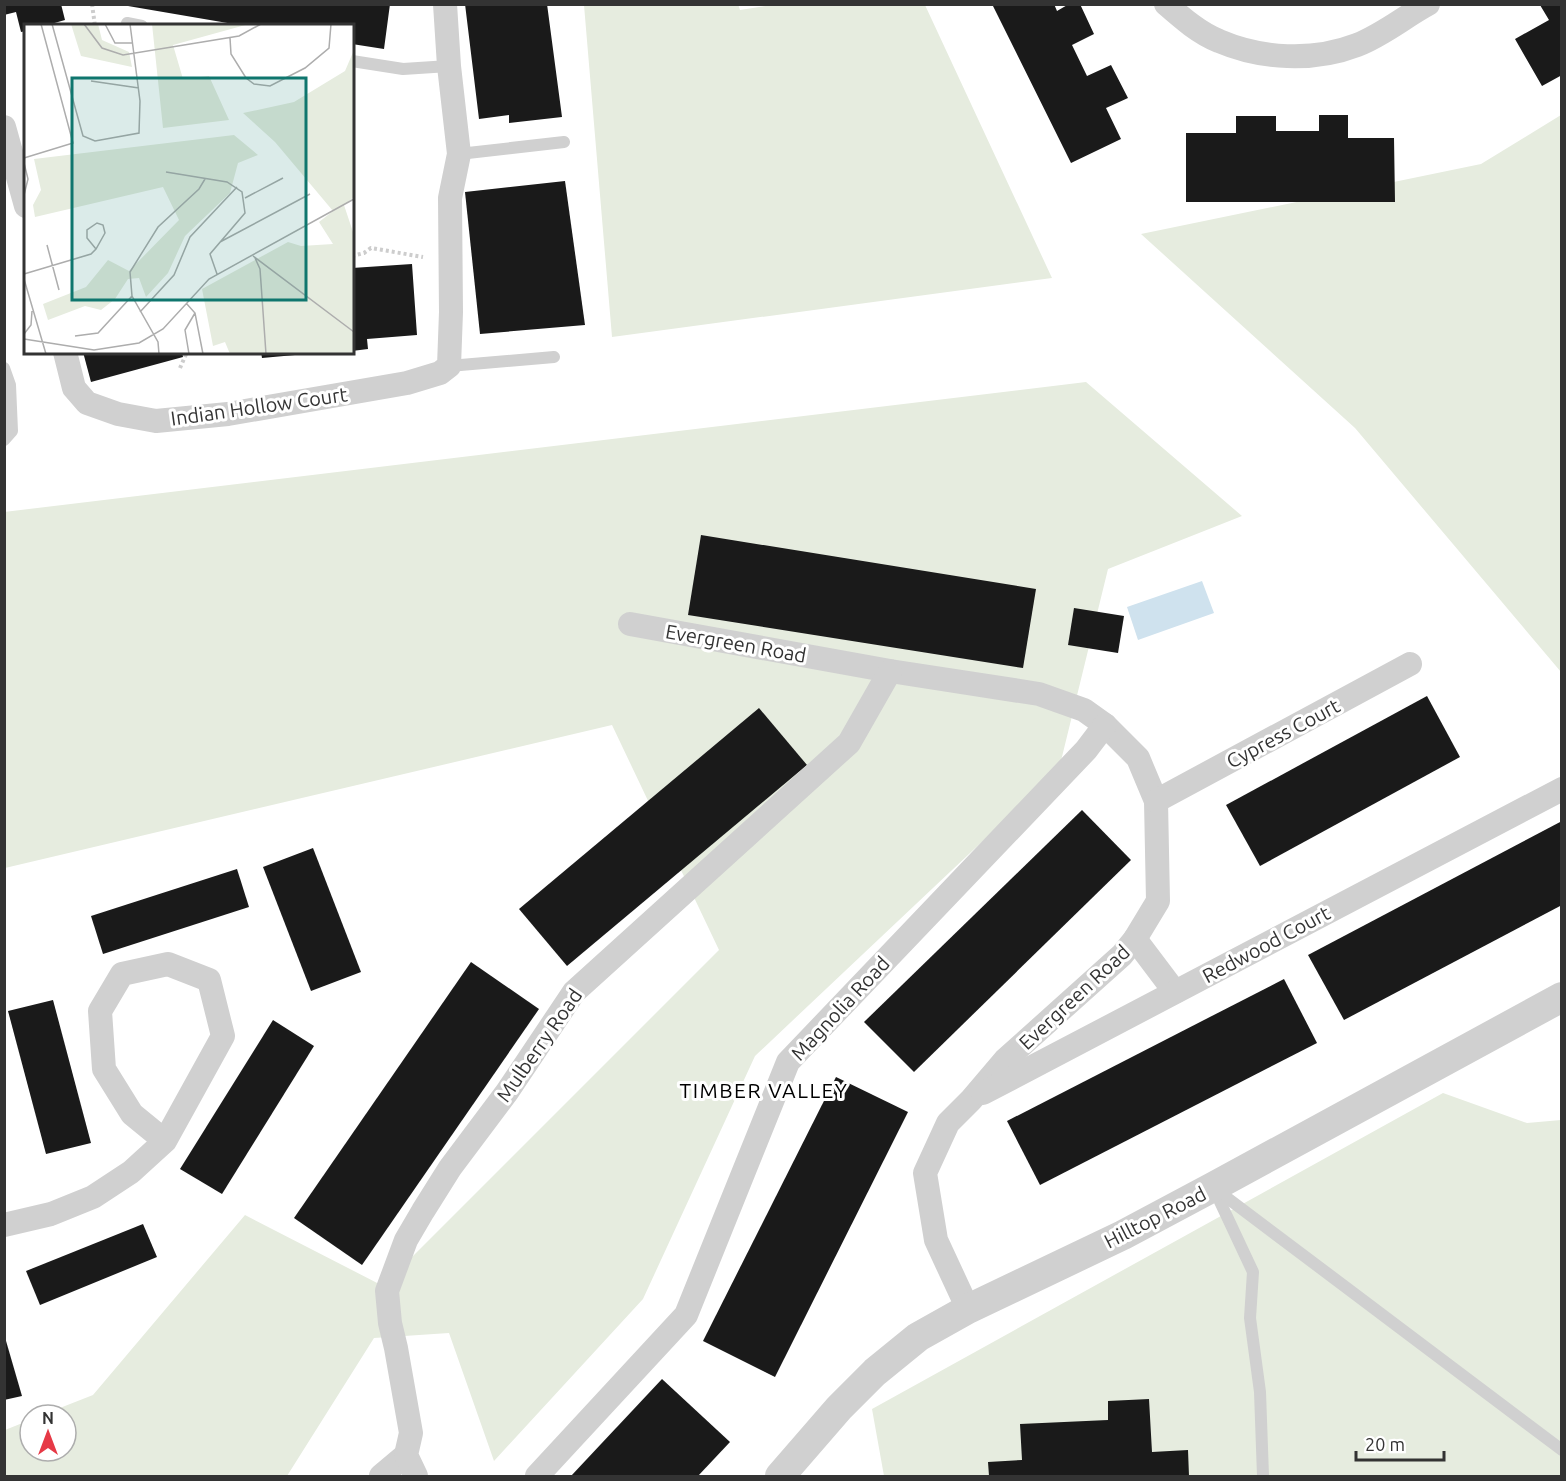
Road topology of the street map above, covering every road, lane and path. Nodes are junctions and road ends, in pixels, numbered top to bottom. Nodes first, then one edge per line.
1 (92, 4) edge
2 (445, 4) edge
3 (1166, 4) edge
4 (1428, 4) edge
5 (127, 23) dead end
6 (95, 24) edge
7 (132, 24) edge
8 (354, 61) edge
9 (449, 66) junction
10 (4, 127) edge
11 (564, 142) dead end
12 (459, 154) junction
13 (24, 199) edge
14 (354, 256) edge
15 (450, 262) junction
16 (66, 354) edge
17 (186, 354) edge
18 (554, 357) dead end
19 (449, 366) junction
20 (4, 368) edge
21 (180, 368) dead end
22 (4, 440) edge
23 (630, 624) dead end
24 (1410, 664) dead end
25 (890, 671) junction
26 (1105, 725) junction
27 (1562, 789) edge
28 (1156, 801) junction
29 (1135, 939) junction
30 (1175, 992) junction
31 (1562, 997) edge
32 (971, 1100) junction
33 (165, 1141) junction
34 (1213, 1187) junction
35 (4, 1225) edge
36 (968, 1309) junction
37 (1562, 1450) edge
38 (406, 1455) junction
39 (381, 1476) edge
40 (416, 1476) edge
41 (537, 1476) edge
42 (780, 1476) edge
43 (1263, 1476) edge

1 - 6 path
2 - 9 street
3 - 4 street
5 - 7 lane
8 - 9 lane
9 - 12 street
10 - 13 street
11 - 12 lane
12 - 15 street
14 - 15 path
15 - 19 street
16 - 19 street, Indian Hollow Court
17 - 21 path
18 - 19 lane, Indian Hollow Court
20 - 22 lane
23 - 25 street, Evergreen Road
24 - 28 street, Cypress Court
25 - 26 street, Evergreen Road
25 - 38 street, Mulberry Road
26 - 28 street, Evergreen Road
26 - 41 street, Magnolia Road
27 - 30 street, Redwood Court
28 - 29 street, Evergreen Road
29 - 30 street
29 - 32 street, Evergreen Road
30 - 32 street, Redwood Court
31 - 34 street, Hilltop Road
32 - 36 street, Evergreen Road
33 - 33 street
33 - 35 street
34 - 36 street, Hilltop Road
34 - 37 lane
34 - 43 lane
36 - 42 street, Hilltop Road
38 - 39 street
38 - 40 street

